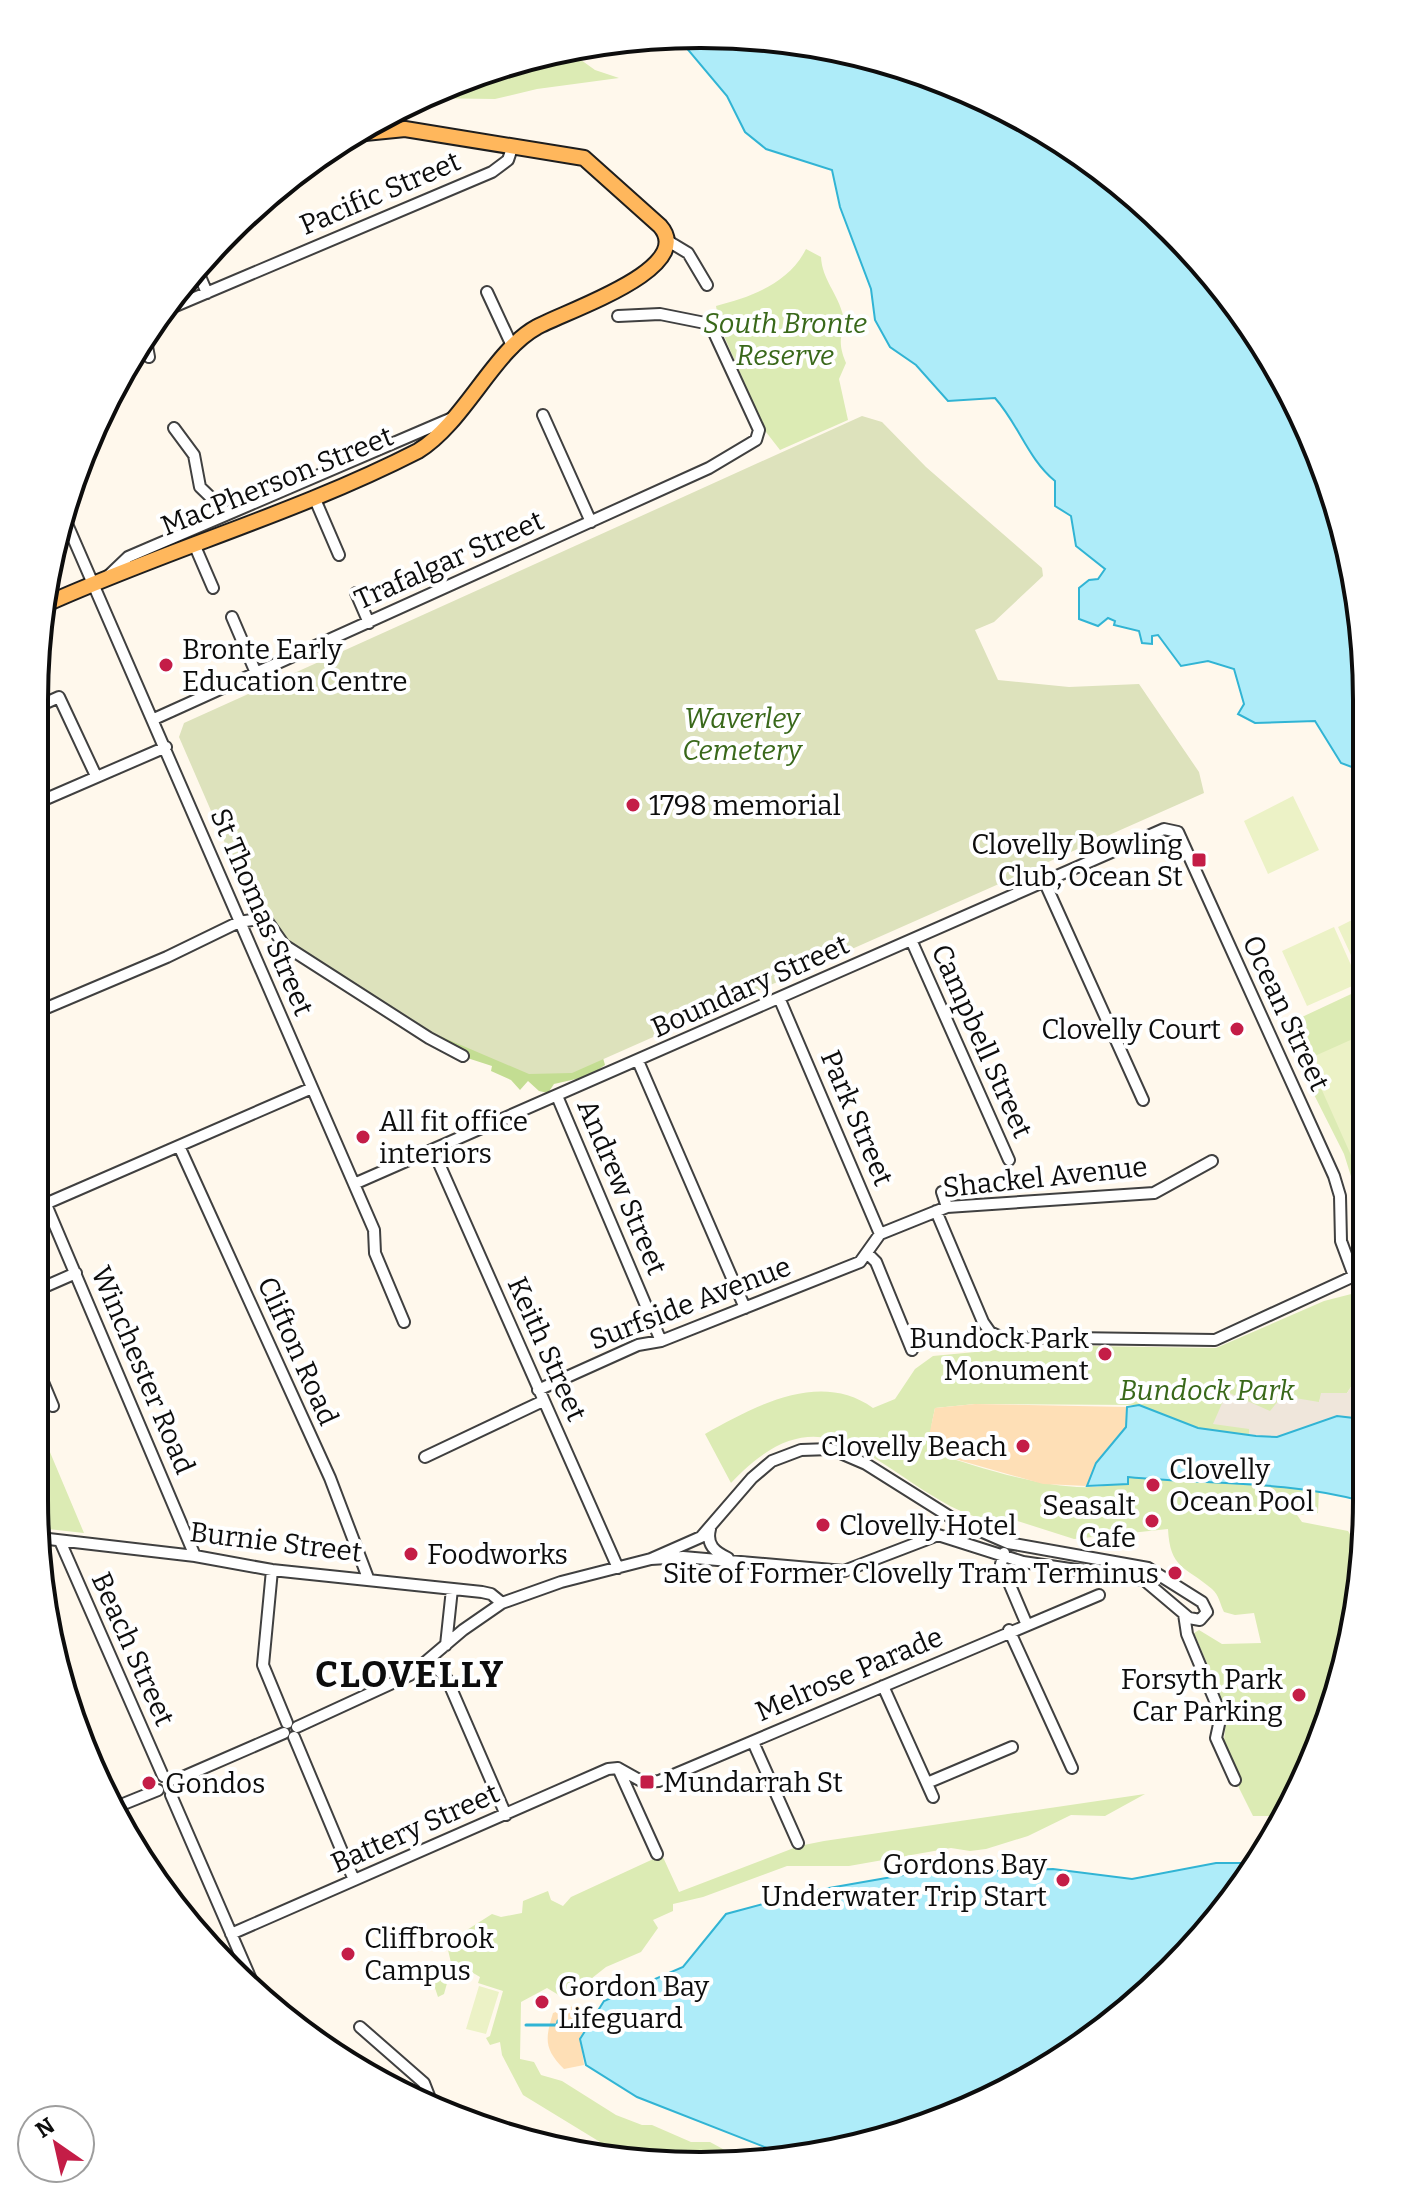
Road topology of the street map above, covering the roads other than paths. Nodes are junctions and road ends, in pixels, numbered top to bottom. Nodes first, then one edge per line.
1 (383, 130) edge
2 (513, 145) junction
3 (668, 244) junction
4 (202, 280) edge
5 (707, 285) dead end
6 (487, 292) dead end
7 (207, 293) junction
8 (183, 303) edge
9 (618, 316) dead end
10 (513, 348) junction
11 (543, 415) dead end
12 (455, 416) junction
13 (174, 428) dead end
14 (314, 497) junction
15 (228, 514) junction
16 (591, 522) junction
17 (70, 533) edge
18 (194, 544) junction
19 (339, 555) dead end
20 (107, 577) junction
21 (92, 584) junction
22 (213, 588) dead end
23 (356, 593) dead end
24 (57, 600) edge
25 (232, 617) dead end
26 (369, 623) junction
27 (256, 673) junction
28 (48, 702) edge
29 (154, 719) junction
30 (166, 747) junction
31 (96, 776) junction
32 (48, 798) edge
33 (1164, 829) joint
34 (1045, 883) junction
35 (239, 922) junction
36 (912, 942) junction
37 (780, 1000) junction
38 (48, 1007) edge
39 (463, 1056) dead end
40 (638, 1061) junction
41 (312, 1088) junction
42 (557, 1096) junction
43 (1143, 1100) dead end
44 (179, 1146) junction
45 (433, 1150) junction
46 (1009, 1160) dead end
47 (1212, 1161) dead end
48 (354, 1184) junction
49 (942, 1192) dead end
50 (48, 1203) edge
51 (947, 1207) junction
52 (936, 1211) junction
53 (48, 1219) edge
54 (880, 1234) junction
55 (864, 1258) junction
56 (76, 1273) junction
57 (1353, 1273) edge
58 (1353, 1276) edge
59 (48, 1285) edge
60 (745, 1308) junction
61 (404, 1322) dead end
62 (661, 1341) junction
63 (912, 1350) dead end
64 (538, 1390) junction
65 (48, 1394) edge
66 (543, 1401) junction
67 (53, 1406) dead end
68 (425, 1457) dead end
69 (710, 1529) junction
70 (49, 1539) edge
71 (60, 1541) junction
72 (1008, 1543) junction
73 (195, 1556) junction
74 (1003, 1556) junction
75 (651, 1559) junction
76 (734, 1560) junction
77 (618, 1568) junction
78 (272, 1570) junction
79 (368, 1578) junction
80 (452, 1589) junction
81 (1099, 1595) dead end
82 (502, 1603) junction
83 (1184, 1614) junction
84 (1027, 1625) junction
85 (1009, 1630) junction
86 (446, 1645) junction
87 (429, 1660) junction
88 (883, 1686) junction
89 (290, 1730) junction
90 (753, 1742) junction
91 (1012, 1747) dead end
92 (618, 1768) junction
93 (1072, 1768) dead end
94 (163, 1776) junction
95 (176, 1780) junction
96 (1235, 1780) dead end
97 (927, 1783) junction
98 (158, 1790) junction
99 (171, 1795) junction
100 (933, 1797) dead end
101 (123, 1804) edge
102 (506, 1815) junction
103 (798, 1843) dead end
104 (657, 1854) dead end
105 (354, 1880) junction
106 (231, 1934) junction
107 (246, 1967) edge
108 (360, 2027) dead end
109 (427, 2092) edge

1 - 2 main road
2 - 3 main road
2 - 7 street, Pacific Street
3 - 5 street
3 - 10 main road, MacPherson Street
4 - 7 street
6 - 10 street
7 - 8 street, Pacific Street
9 - 16 street, Trafalgar Street
10 - 12 main road, MacPherson Street
11 - 16 street
12 - 14 main road, MacPherson Street
12 - 15 street, MacPherson Street
13 - 15 street
14 - 18 main road, MacPherson Street
14 - 19 street
15 - 20 street, MacPherson Street
16 - 26 street, Trafalgar Street
17 - 21 street, St Thomas Street
18 - 20 main road, MacPherson Street
18 - 22 street
20 - 21 main road, MacPherson Street
21 - 24 main road, MacPherson Street
21 - 29 street, St Thomas Street
23 - 26 street
25 - 27 street
26 - 27 street, Trafalgar Street
27 - 29 street, Trafalgar Street
28 - 31 street
29 - 30 street, St Thomas Street
30 - 31 street
30 - 35 street, St Thomas Street
31 - 32 street
33 - 34 street, Boundary Street
33 - 57 street, Ocean Street
34 - 36 street, Boundary Street
34 - 43 street
35 - 38 street
35 - 39 street
35 - 41 street, St Thomas Street
36 - 37 street, Boundary Street
36 - 46 street, Campbell Street
37 - 40 street, Boundary Street
37 - 54 street, Park Street
40 - 42 street, Boundary Street
40 - 60 street
41 - 44 street
41 - 48 street, St Thomas Street
42 - 45 street, Boundary Street
42 - 62 street, Andrew Street
44 - 50 street
44 - 79 street, Clifton Road
45 - 48 street, Boundary Street
45 - 64 street, Keith Street
47 - 51 street, Shackel Avenue
48 - 61 street, St Thomas Street
49 - 51 street
51 - 52 street, Shackel Avenue
52 - 54 street, Shackel Avenue
52 - 58 street, Ocean Street
53 - 56 street, Winchester Road
54 - 55 street
55 - 60 street, Surfside Avenue
55 - 63 street
56 - 59 street
56 - 73 street, Winchester Road
60 - 62 street, Surfside Avenue
62 - 64 street, Surfside Avenue
64 - 66 street, Keith Street
65 - 67 street
66 - 68 street
66 - 77 street, Keith Street
69 - 72 street
69 - 75 street
69 - 76 street
70 - 71 street, Burnie Street
71 - 73 street, Burnie Street
71 - 94 street, Beach Street
72 - 74 street
72 - 83 street
73 - 78 street, Burnie Street
74 - 76 street
74 - 83 street
74 - 84 street
75 - 76 street
75 - 77 street
77 - 82 street
78 - 79 street, Burnie Street
78 - 89 street
79 - 80 street, Burnie Street
80 - 82 street, Burnie Street
80 - 86 street
81 - 84 street, Melrose Parade
82 - 86 street
83 - 96 street
84 - 85 street, Melrose Parade
85 - 88 street, Melrose Parade
85 - 93 street
86 - 87 street
87 - 89 street
87 - 102 street
88 - 90 street, Melrose Parade
88 - 97 street
89 - 95 street
89 - 105 street
90 - 92 street, Melrose Parade
90 - 103 street
91 - 97 street
92 - 102 street, Battery Street
92 - 104 street
94 - 95 street
94 - 98 street
95 - 99 street
97 - 100 street
98 - 99 street
98 - 101 street
99 - 106 street
102 - 105 street, Battery Street
105 - 106 street, Battery Street
106 - 107 street
108 - 109 street

